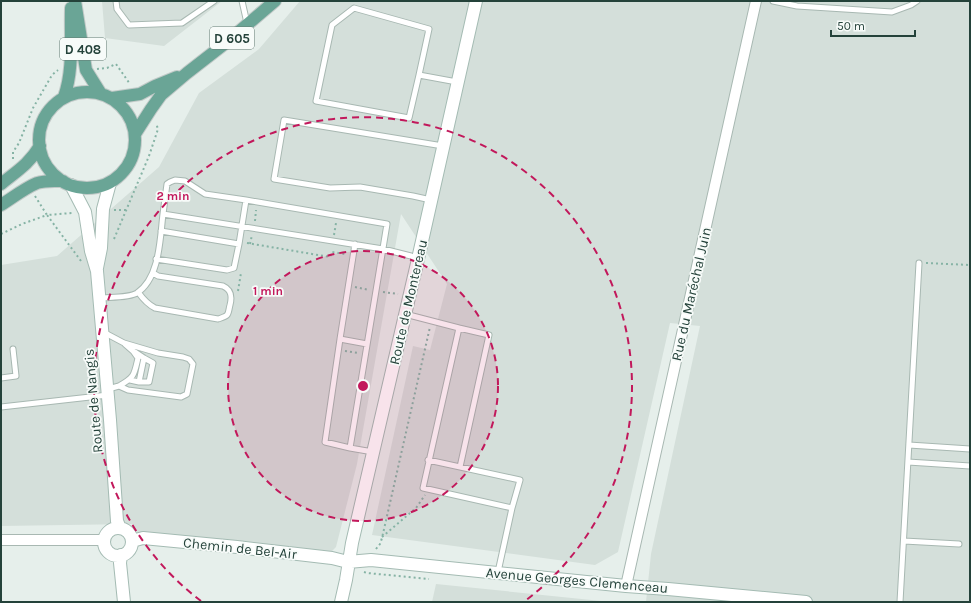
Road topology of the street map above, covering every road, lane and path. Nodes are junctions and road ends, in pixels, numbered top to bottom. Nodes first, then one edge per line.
1 (71, 1) edge
2 (75, 1) edge
3 (116, 1) edge
4 (214, 1) edge
5 (242, 1) edge
6 (275, 1) edge
7 (476, 1) edge
8 (756, 1) edge
9 (773, 1) edge
10 (917, 1) edge
11 (797, 3) edge
12 (247, 25) junction
13 (86, 70) junction
14 (70, 71) junction
15 (187, 73) junction
16 (419, 75) junction
17 (457, 82) junction
18 (101, 94) junction
19 (140, 94) junction
20 (64, 97) junction
21 (112, 98) junction
22 (151, 109) junction
23 (135, 134) junction
24 (40, 146) junction
25 (443, 146) junction
26 (19, 170) junction
27 (68, 183) junction
28 (110, 183) junction
29 (1, 184) edge
30 (29, 187) junction
31 (246, 200) junction
32 (431, 200) junction
33 (1, 205) edge
34 (85, 212) junction
35 (163, 214) junction
36 (47, 215) junction
37 (338, 215) junction
38 (242, 226) junction
39 (160, 231) junction
40 (1, 234) edge
41 (333, 241) junction
42 (246, 243) dead end
43 (239, 244) junction
44 (355, 244) junction
45 (112, 245) dead end
46 (383, 249) junction
47 (332, 252) junction
48 (348, 254) dead end
49 (156, 259) junction
50 (418, 259) junction
51 (81, 261) dead end
52 (919, 263) joint
53 (970, 265) edge
54 (97, 271) junction
55 (152, 273) junction
56 (241, 273) dead end
57 (349, 286) junction
58 (376, 291) junction
59 (138, 292) junction
60 (398, 294) dead end
61 (237, 295) dead end
62 (99, 298) junction
63 (405, 314) junction
64 (432, 321) junction
65 (459, 328) junction
66 (102, 334) junction
67 (340, 339) junction
68 (124, 343) junction
69 (367, 344) junction
70 (13, 349) dead end
71 (339, 350) junction
72 (133, 351) junction
73 (365, 354) junction
74 (144, 358) junction
75 (1, 378) edge
76 (130, 380) junction
77 (139, 382) junction
78 (119, 386) junction
79 (107, 392) junction
80 (1, 407) edge
81 (909, 445) junction
82 (350, 448) junction
83 (970, 449) edge
84 (374, 452) junction
85 (428, 460) junction
86 (908, 462) junction
87 (460, 466) junction
88 (970, 466) edge
89 (429, 489) junction
90 (512, 508) junction
91 (120, 528) junction
92 (382, 538) junction
93 (1, 540) edge
94 (105, 540) junction
95 (132, 541) junction
96 (904, 541) junction
97 (959, 544) dead end
98 (376, 549) dead end
99 (121, 555) junction
100 (348, 562) junction
101 (498, 573) junction
102 (626, 586) junction
103 (124, 602) edge
104 (341, 602) edge
105 (806, 602) edge
106 (900, 602) edge

1 - 14 main road, D 408
2 - 13 main road, D 408
3 - 4 lane
5 - 12 lane
6 - 12 main road, D 605
7 - 17 main road, Route de Montereau
8 - 102 street, Rue du Maréchal Juin
9 - 11 lane
10 - 11 lane
12 - 15 main road, D 605
13 - 18 main road, D 408
13 - 19 path
14 - 20 main road, D 408
14 - 26 path
15 - 19 main road, D 605
15 - 22 main road, D 605
16 - 16 lane
16 - 17 lane
17 - 25 main road, Route de Montereau
18 - 20 main road
18 - 21 main road
19 - 21 main road, D 605
20 - 24 main road
21 - 23 main road
22 - 23 main road, D 605
22 - 45 path
23 - 28 main road
24 - 26 main road
24 - 27 main road
25 - 32 main road, Route de Montereau
25 - 32 lane
26 - 29 main road
27 - 28 main road
27 - 30 main road
27 - 34 main road, Route de Nangis
28 - 54 main road, Route de Nangis
30 - 33 main road
30 - 36 path
31 - 35 lane
31 - 37 lane
31 - 38 lane
32 - 50 main road, Route de Montereau
34 - 36 path
34 - 54 main road, Route de Nangis
35 - 38 lane
35 - 39 lane
36 - 40 path
36 - 51 path
37 - 41 path
37 - 46 lane
38 - 41 lane
38 - 43 lane
39 - 43 lane
39 - 49 lane
41 - 44 lane
41 - 47 path
42 - 47 path
43 - 49 lane
44 - 46 lane
44 - 57 lane
46 - 50 lane
46 - 58 lane
47 - 48 path
49 - 55 lane
50 - 63 main road, Route de Montereau
52 - 53 path
52 - 81 lane
54 - 62 main road, Route de Nangis
55 - 59 lane
55 - 59 lane
56 - 61 path
57 - 58 path
57 - 67 lane
58 - 60 path
58 - 69 lane
59 - 62 lane
62 - 66 main road, Route de Nangis
63 - 64 lane
63 - 84 main road, Route de Montereau
64 - 65 lane
64 - 92 path
65 - 85 lane
65 - 87 lane
66 - 68 lane
66 - 79 main road, Route de Nangis
67 - 69 lane
67 - 71 lane
68 - 72 lane
68 - 78 lane
69 - 73 lane
70 - 75 lane
71 - 73 path
71 - 82 lane
72 - 74 lane
72 - 76 lane
73 - 82 lane
74 - 77 lane
74 - 77 lane
76 - 77 lane
76 - 78 lane
78 - 79 lane
79 - 80 lane
79 - 91 main road, Route de Nangis
81 - 83 lane
81 - 86 lane
82 - 84 lane
84 - 100 main road, Route de Montereau
85 - 87 lane
85 - 89 lane
86 - 88 lane
86 - 96 lane
87 - 90 lane
89 - 90 lane
89 - 92 path
90 - 101 lane
91 - 94 main road
91 - 95 main road
92 - 98 path
93 - 94 street
94 - 99 main road
95 - 99 main road
95 - 100 main road, Chemin de Bel-Air
96 - 97 lane
96 - 106 lane
99 - 103 main road
100 - 101 main road, Avenue Georges Clemenceau
100 - 104 main road, Route de Montereau
101 - 102 main road, Avenue Georges Clemenceau
102 - 105 main road, Avenue Georges Clemenceau

